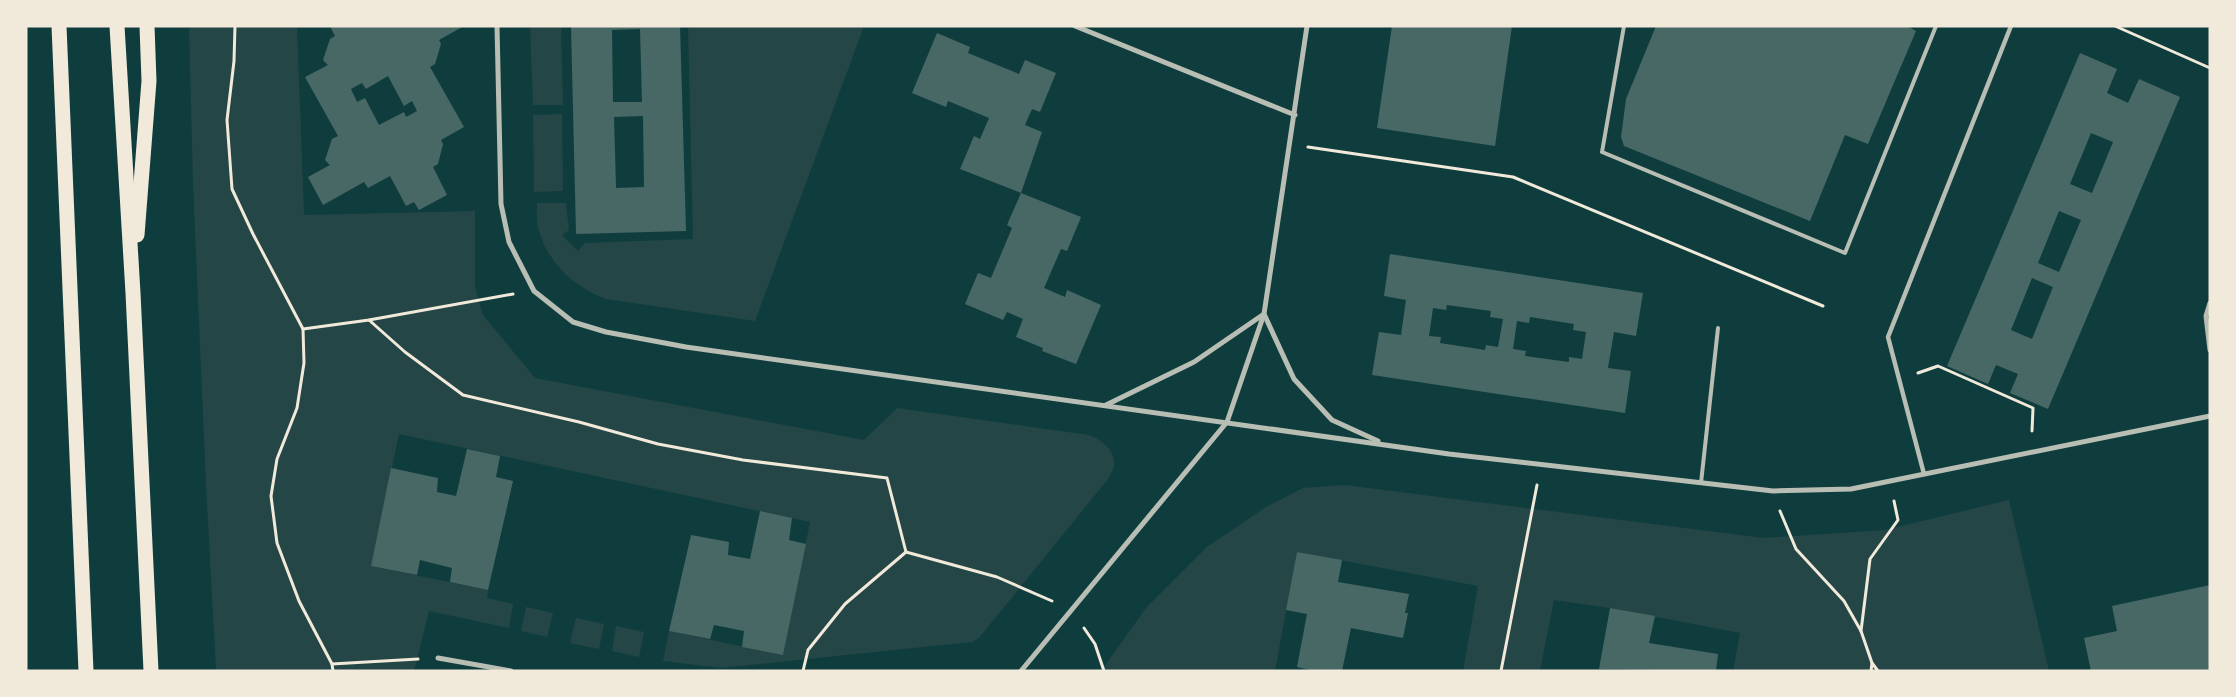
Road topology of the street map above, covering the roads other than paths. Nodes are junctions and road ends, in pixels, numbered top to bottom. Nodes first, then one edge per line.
1 (59, 26) edge
2 (117, 26) edge
3 (148, 26) edge
4 (497, 26) edge
5 (1075, 26) edge
6 (1308, 26) edge
7 (1624, 26) edge
8 (1936, 26) edge
9 (2011, 26) edge
10 (1295, 115) junction
11 (133, 293) junction
12 (2210, 303) edge
13 (1264, 314) junction
14 (1718, 328) dead end
15 (2210, 350) edge
16 (1106, 405) junction
17 (2210, 416) edge
18 (1227, 422) junction
19 (1386, 444) junction
20 (1924, 474) junction
21 (1701, 483) junction
22 (438, 658) road end
23 (86, 671) edge
24 (151, 671) edge
25 (511, 671) edge
26 (1021, 671) edge

1 - 23 highway
2 - 11 highway
3 - 11 highway
4 - 16 street
5 - 10 street
6 - 10 street
7 - 8 lane
9 - 20 street
10 - 13 street
11 - 24 highway
12 - 15 street
13 - 16 street
13 - 18 street
13 - 19 street
14 - 21 lane
16 - 18 street
17 - 20 street
18 - 19 street
18 - 26 street
19 - 21 street
20 - 21 street
22 - 25 street

